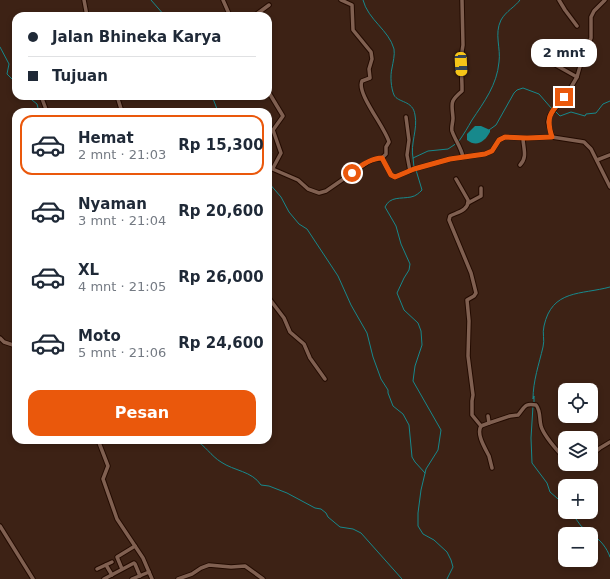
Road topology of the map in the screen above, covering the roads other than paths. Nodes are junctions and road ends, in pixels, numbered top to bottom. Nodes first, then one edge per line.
1 (84, 0) edge
2 (223, 0) edge
3 (341, 0) edge
4 (462, 0) edge
5 (559, 0) edge
6 (605, 0) edge
7 (269, 5) dead end
8 (86, 12) edge
9 (228, 12) edge
10 (258, 12) edge
11 (577, 26) dead end
12 (545, 59) dead end
13 (577, 77) junction
14 (272, 97) edge
15 (406, 117) dead end
16 (273, 130) joint
17 (552, 137) junction
18 (523, 138) junction
19 (610, 155) edge
20 (463, 157) junction
21 (382, 158) junction
22 (596, 160) junction
23 (520, 164) dead end
24 (273, 168) joint
25 (410, 171) junction
26 (456, 179) dead end
27 (610, 187) edge
28 (481, 188) dead end
29 (468, 203) junction
30 (272, 302) edge
31 (0, 338) edge
32 (12, 345) edge
33 (325, 379) dead end
34 (488, 416) dead end
35 (489, 424) junction
36 (481, 426) junction
37 (610, 442) edge
38 (100, 444) edge
39 (558, 450) edge
40 (598, 450) edge
41 (492, 468) dead end
42 (0, 526) edge
43 (135, 546) junction
44 (112, 562) dead end
45 (106, 565) junction
46 (96, 569) dead end
47 (122, 569) junction
48 (149, 572) junction
49 (112, 575) junction
50 (140, 576) junction
51 (33, 579) edge
52 (104, 579) edge
53 (132, 579) edge
54 (152, 579) edge
55 (178, 579) edge
56 (263, 579) edge

1 - 8 street
2 - 9 street
3 - 21 street
4 - 20 street
5 - 11 street
6 - 13 street
7 - 10 street
12 - 13 street
13 - 17 street
14 - 16 street
15 - 25 street
16 - 24 street
17 - 18 street
17 - 22 street
18 - 20 street
18 - 23 street
19 - 22 street
20 - 25 street
21 - 24 street
21 - 25 street
22 - 27 street
26 - 29 street
28 - 29 street
29 - 36 street
30 - 33 street
31 - 32 street
34 - 35 street
35 - 36 street
35 - 39 street
36 - 41 street
37 - 40 street
38 - 43 street
42 - 51 street
43 - 47 street
43 - 48 street
44 - 45 street
45 - 46 street
45 - 49 street
47 - 49 street
47 - 50 street
48 - 50 street
48 - 54 street
49 - 52 street
50 - 53 street
55 - 56 street

